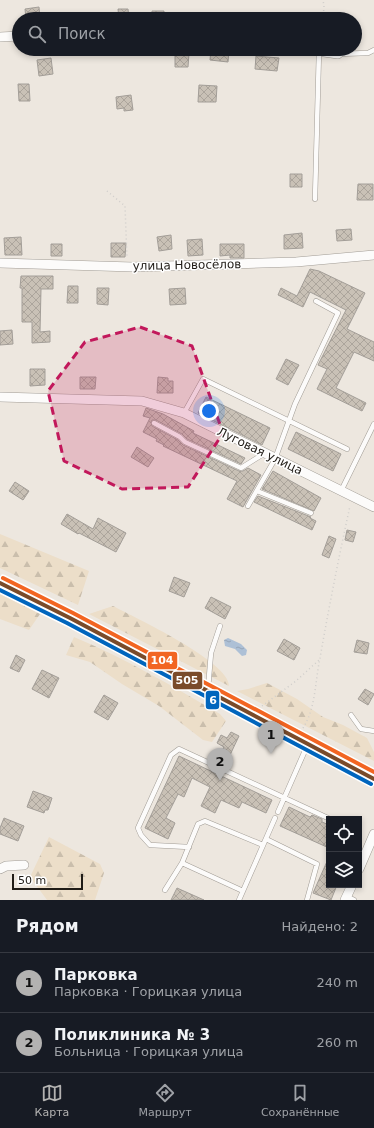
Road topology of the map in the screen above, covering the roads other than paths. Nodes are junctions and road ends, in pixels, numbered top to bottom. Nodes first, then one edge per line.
1 (12, 36) edge
2 (0, 37) edge
3 (374, 50) edge
4 (362, 53) edge
5 (319, 56) edge
6 (315, 199) dead end
7 (374, 255) edge
8 (0, 263) edge
9 (316, 301) dead end
10 (0, 397) edge
11 (184, 413) junction
12 (289, 421) junction
13 (154, 423) dead end
14 (374, 424) edge
15 (347, 449) dead end
16 (265, 453) junction
17 (275, 459) junction
18 (257, 491) junction
19 (341, 491) junction
20 (248, 506) dead end
21 (374, 507) edge
22 (311, 513) dead end
23 (0, 583) edge
24 (220, 626) dead end
25 (208, 691) junction
26 (351, 715) dead end
27 (374, 731) edge
28 (302, 741) junction
29 (374, 780) edge
30 (284, 798) junction
31 (278, 812) dead end
32 (326, 817) edge
33 (275, 818) dead end
34 (374, 834) edge
35 (266, 839) junction
36 (263, 845) junction
37 (188, 847) junction
38 (362, 861) edge
39 (182, 863) junction
40 (24, 865) dead end
41 (0, 869) edge
42 (351, 888) edge
43 (165, 890) dead end
44 (243, 891) junction
45 (348, 899) edge
46 (239, 900) edge
47 (307, 900) edge

1 - 2 street
3 - 4 lane
5 - 6 lane
7 - 8 street, улица Новосёлов
9 - 12 lane
10 - 11 street, Луговая улица
11 - 12 lane
11 - 16 street, Луговая улица
12 - 15 lane
12 - 17 lane
13 - 16 lane
14 - 19 lane
16 - 17 street, Луговая улица
17 - 18 lane
17 - 19 street, Луговая улица
18 - 20 lane
18 - 22 lane
19 - 21 street, Луговая улица
23 - 25 main road
24 - 25 lane
25 - 28 main road
26 - 27 lane
28 - 29 main road
28 - 30 lane
30 - 31 lane
30 - 32 lane
30 - 37 lane
33 - 35 lane
34 - 38 street
35 - 36 lane
35 - 47 lane
36 - 37 lane
36 - 44 lane
37 - 39 lane
39 - 43 lane
39 - 44 lane
40 - 41 street
42 - 45 street
44 - 46 lane

